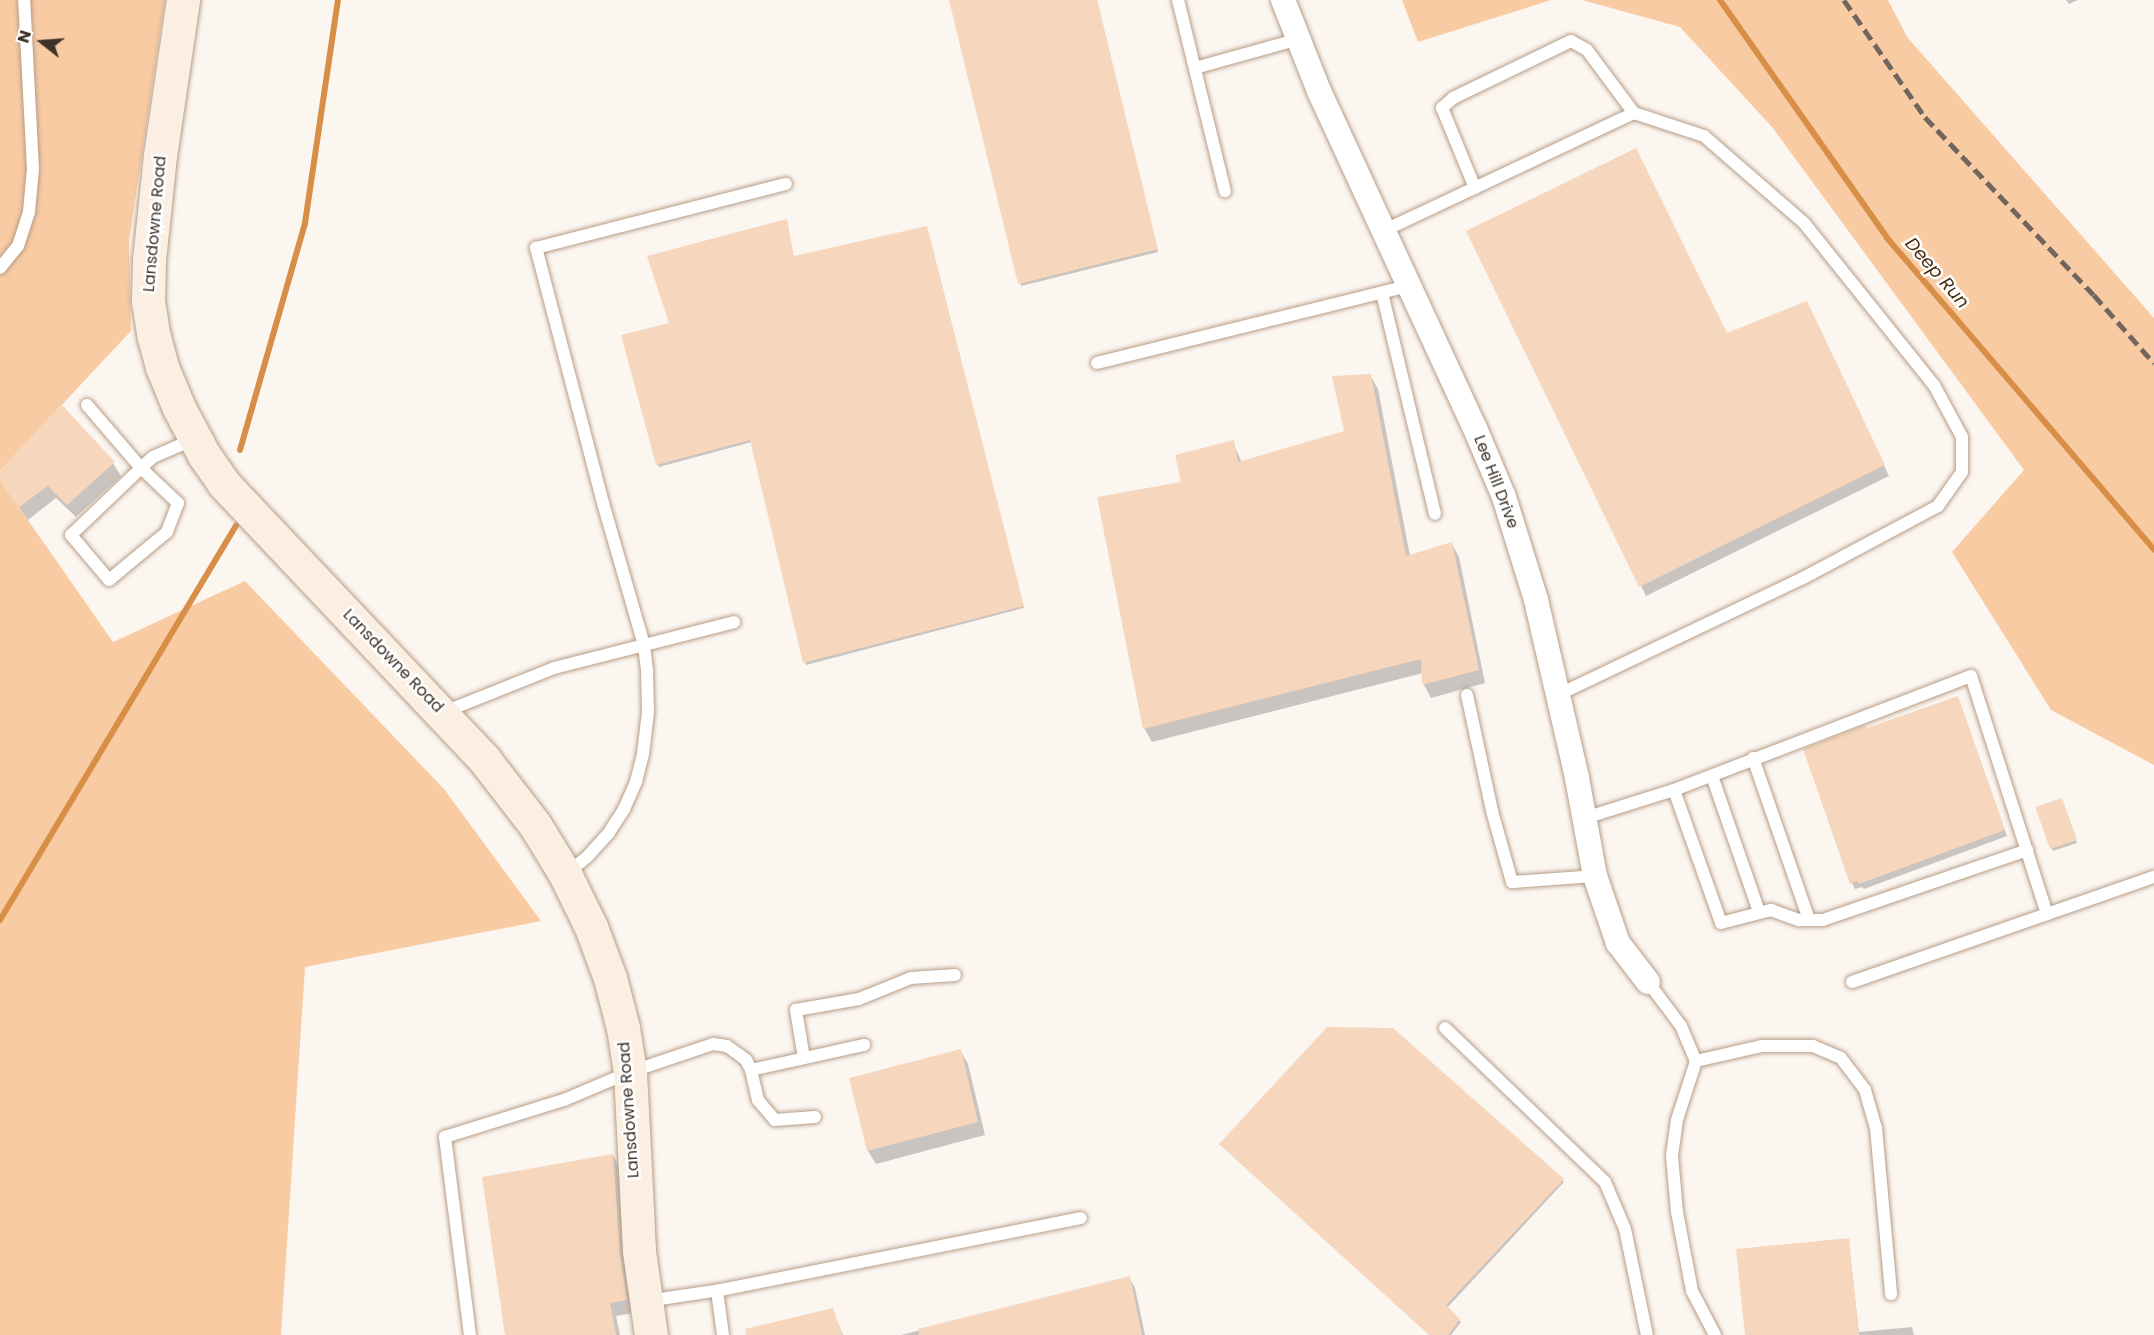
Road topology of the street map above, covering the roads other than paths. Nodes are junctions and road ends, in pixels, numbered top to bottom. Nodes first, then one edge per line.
1 (24, 0) edge
2 (183, 0) edge
3 (1178, 0) edge
4 (1283, 0) edge
5 (1299, 39) junction
6 (1195, 68) junction
7 (1634, 113) junction
8 (786, 184) dead end
9 (1476, 188) junction
10 (1225, 191) dead end
11 (1383, 231) junction
12 (0, 268) edge
13 (1409, 286) junction
14 (1382, 293) junction
15 (1097, 363) dead end
16 (87, 405) dead end
17 (196, 439) junction
18 (141, 468) junction
19 (1435, 514) dead end
20 (734, 622) dead end
21 (644, 645) junction
22 (1467, 695) dead end
23 (1558, 695) junction
24 (443, 713) junction
25 (1753, 758) junction
26 (1712, 776) junction
27 (1674, 790) junction
28 (1585, 818) junction
29 (2027, 850) junction
30 (565, 874) junction
31 (1595, 876) junction
32 (2154, 877) edge
33 (1760, 912) junction
34 (2047, 914) junction
35 (1809, 920) junction
36 (956, 975) dead end
37 (1648, 982) joint
38 (1852, 982) dead end
39 (1445, 1028) dead end
40 (864, 1045) dead end
41 (804, 1058) junction
42 (1696, 1061) junction
43 (752, 1070) junction
44 (630, 1072) junction
45 (815, 1117) dead end
46 (1081, 1218) dead end
47 (717, 1291) junction
48 (1891, 1294) dead end
49 (645, 1301) junction
50 (470, 1335) edge
51 (651, 1335) edge
52 (723, 1335) edge
53 (1647, 1335) edge
54 (1715, 1335) edge

1 - 12 lane
2 - 17 main road, Lansdowne Road
3 - 6 lane
4 - 5 street, Lee Hill Drive
5 - 6 lane
5 - 11 street, Lee Hill Drive
6 - 10 lane
7 - 9 lane
7 - 9 lane
7 - 23 lane
8 - 21 lane
9 - 11 lane
11 - 13 street, Lee Hill Drive
13 - 14 lane
13 - 23 street, Lee Hill Drive
14 - 15 lane
14 - 19 lane
16 - 18 lane
17 - 18 lane
17 - 24 main road, Lansdowne Road
18 - 18 lane
20 - 21 lane
21 - 24 lane
21 - 30 lane
22 - 31 lane
23 - 28 street, Lee Hill Drive
24 - 30 main road, Lansdowne Road
25 - 26 lane
25 - 29 lane
25 - 35 lane
26 - 27 lane
26 - 33 lane
27 - 28 lane
27 - 33 lane
28 - 31 street, Lee Hill Drive
29 - 34 lane
29 - 35 lane
30 - 44 main road, Lansdowne Road
31 - 37 street, Lee Hill Drive
32 - 34 lane
33 - 35 lane
34 - 38 lane
36 - 41 lane
37 - 42 lane
39 - 53 lane
40 - 41 lane
41 - 43 lane
42 - 48 lane
42 - 54 lane
43 - 44 lane
43 - 45 lane
44 - 49 main road, Lansdowne Road
44 - 50 lane
46 - 47 lane
47 - 49 lane
47 - 52 lane
49 - 51 main road, Lansdowne Road

